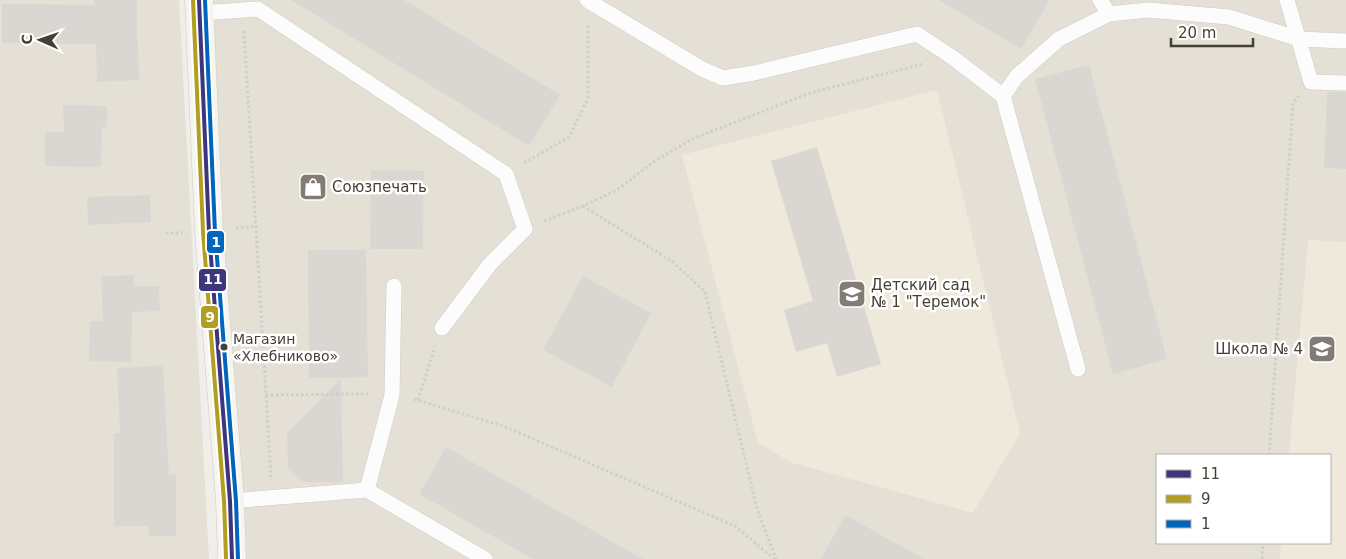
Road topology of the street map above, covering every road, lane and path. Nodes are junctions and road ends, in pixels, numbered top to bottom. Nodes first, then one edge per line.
1 (587, 0) edge
2 (1100, 0) edge
3 (1287, 0) edge
4 (200, 6) edge
5 (243, 10) junction
6 (1109, 14) junction
7 (1299, 39) junction
8 (1346, 41) edge
9 (952, 57) junction
10 (1311, 82) junction
11 (1346, 83) edge
12 (1003, 96) junction
13 (506, 174) junction
14 (583, 206) junction
15 (525, 229) junction
16 (394, 286) dead end
17 (442, 328) joint
18 (1078, 369) dead end
19 (266, 395) junction
20 (392, 395) junction
21 (418, 400) junction
22 (1269, 454) edge
23 (367, 490) junction
24 (272, 498) junction
25 (230, 501) junction
26 (1263, 544) edge
27 (232, 559) edge
28 (485, 559) edge
29 (775, 559) edge
30 (1262, 559) edge

1 - 9 lane
1 - 13 path
2 - 6 lane
3 - 7 lane
4 - 5 lane
4 - 25 street
5 - 13 lane
5 - 19 path
6 - 7 lane
6 - 12 lane
7 - 8 lane
7 - 10 lane
9 - 12 lane
9 - 14 path
10 - 11 lane
10 - 22 path
12 - 18 lane
13 - 15 lane
14 - 15 path
14 - 29 path
15 - 17 lane
16 - 20 lane
17 - 21 path
19 - 20 path
19 - 24 path
20 - 21 path
20 - 23 lane
21 - 29 path
23 - 24 lane
23 - 28 lane
24 - 25 lane
25 - 27 street
26 - 30 path

